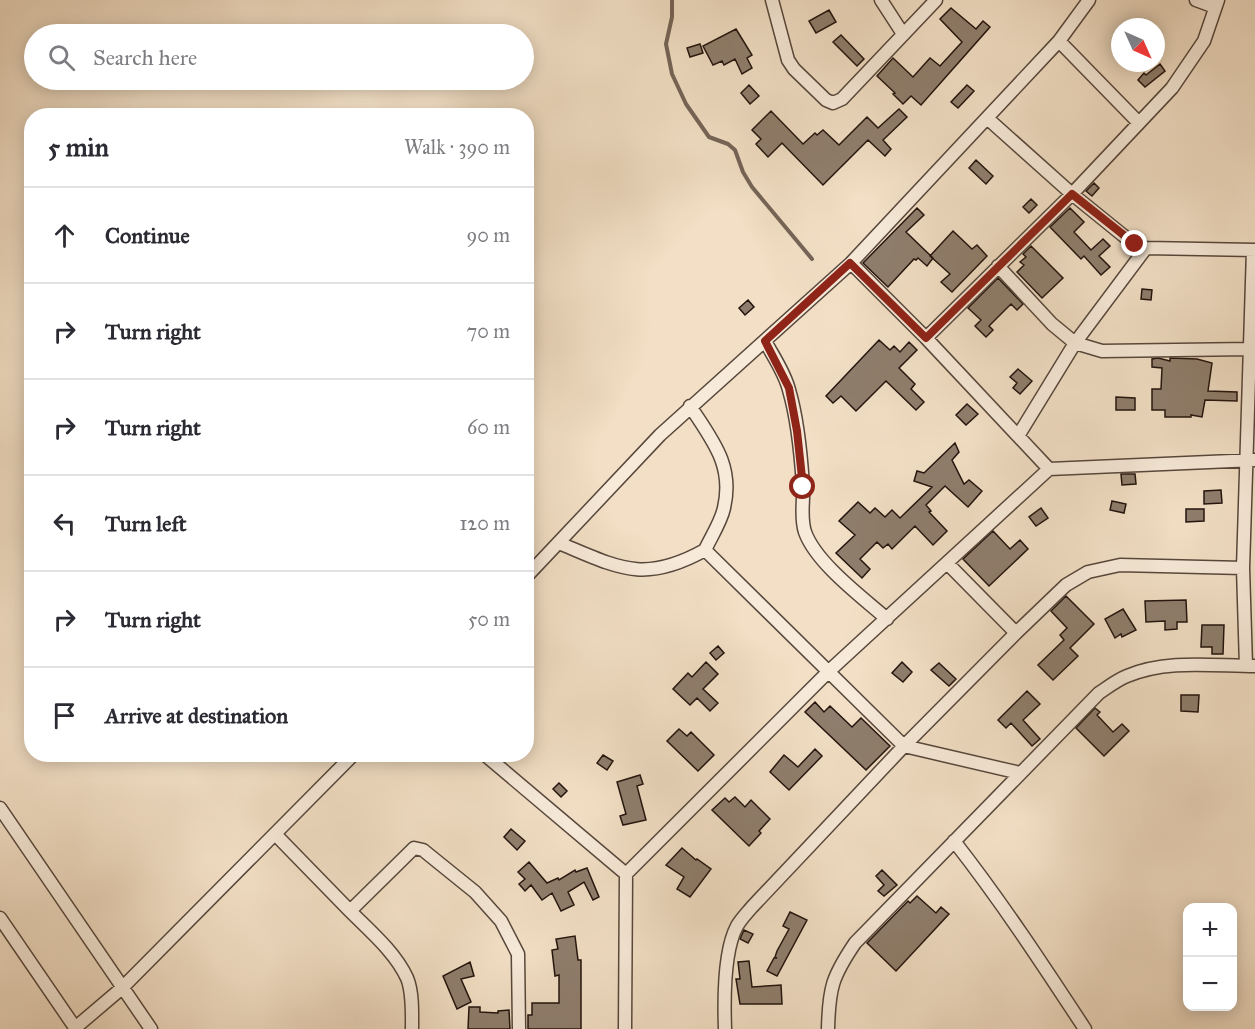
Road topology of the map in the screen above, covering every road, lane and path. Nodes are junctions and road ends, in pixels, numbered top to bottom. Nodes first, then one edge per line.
1 (772, 0) edge
2 (881, 0) edge
3 (936, 0) edge
4 (1089, 0) edge
5 (1196, 0) edge
6 (1216, 4) edge
7 (903, 34) junction
8 (1059, 41) junction
9 (987, 118) junction
10 (1139, 123) junction
11 (1072, 194) junction
12 (1146, 248) junction
13 (1254, 250) edge
14 (850, 263) junction
15 (999, 266) junction
16 (926, 338) junction
17 (765, 341) junction
18 (1075, 343) junction
19 (1250, 349) junction
20 (690, 406) junction
21 (1018, 436) junction
22 (1251, 460) edge
23 (1049, 469) junction
24 (559, 543) junction
25 (705, 550) junction
26 (947, 563) junction
27 (1243, 568) junction
28 (534, 569) edge
29 (887, 618) junction
30 (1016, 633) junction
31 (1251, 666) edge
32 (828, 672) junction
33 (904, 746) junction
34 (346, 762) edge
35 (493, 762) edge
36 (1020, 773) junction
37 (0, 808) edge
38 (274, 834) junction
39 (954, 841) junction
40 (626, 874) junction
41 (350, 911) junction
42 (0, 918) edge
43 (122, 988) junction
44 (76, 1029) edge
45 (151, 1029) edge
46 (412, 1029) edge
47 (519, 1029) edge
48 (625, 1029) edge
49 (725, 1029) edge
50 (828, 1029) edge
51 (1085, 1029) edge

1 - 7 street
2 - 7 street
3 - 7 street
4 - 8 street
5 - 6 street
6 - 10 street
8 - 9 street
8 - 10 street
9 - 11 street
9 - 14 street
10 - 11 street
11 - 12 street
11 - 15 street
12 - 13 street
12 - 18 street
13 - 19 street
14 - 16 street
14 - 17 street
15 - 16 street
15 - 18 street
16 - 21 street
17 - 20 street
17 - 29 street
18 - 19 street
18 - 21 street
19 - 22 street
20 - 24 street
20 - 25 street
21 - 23 street
22 - 23 street
22 - 27 street
23 - 26 street
24 - 25 street
24 - 28 street
25 - 32 street
26 - 29 street
26 - 30 street
27 - 30 street
27 - 31 street
29 - 32 street
30 - 33 street
31 - 36 street
32 - 33 street
32 - 40 street
33 - 36 street
33 - 49 street
34 - 38 street
35 - 40 street
36 - 39 street
37 - 43 street
38 - 41 street
38 - 43 street
39 - 50 street
39 - 51 street
40 - 48 street
41 - 46 street
41 - 47 street
42 - 44 street
43 - 44 street
43 - 45 street

